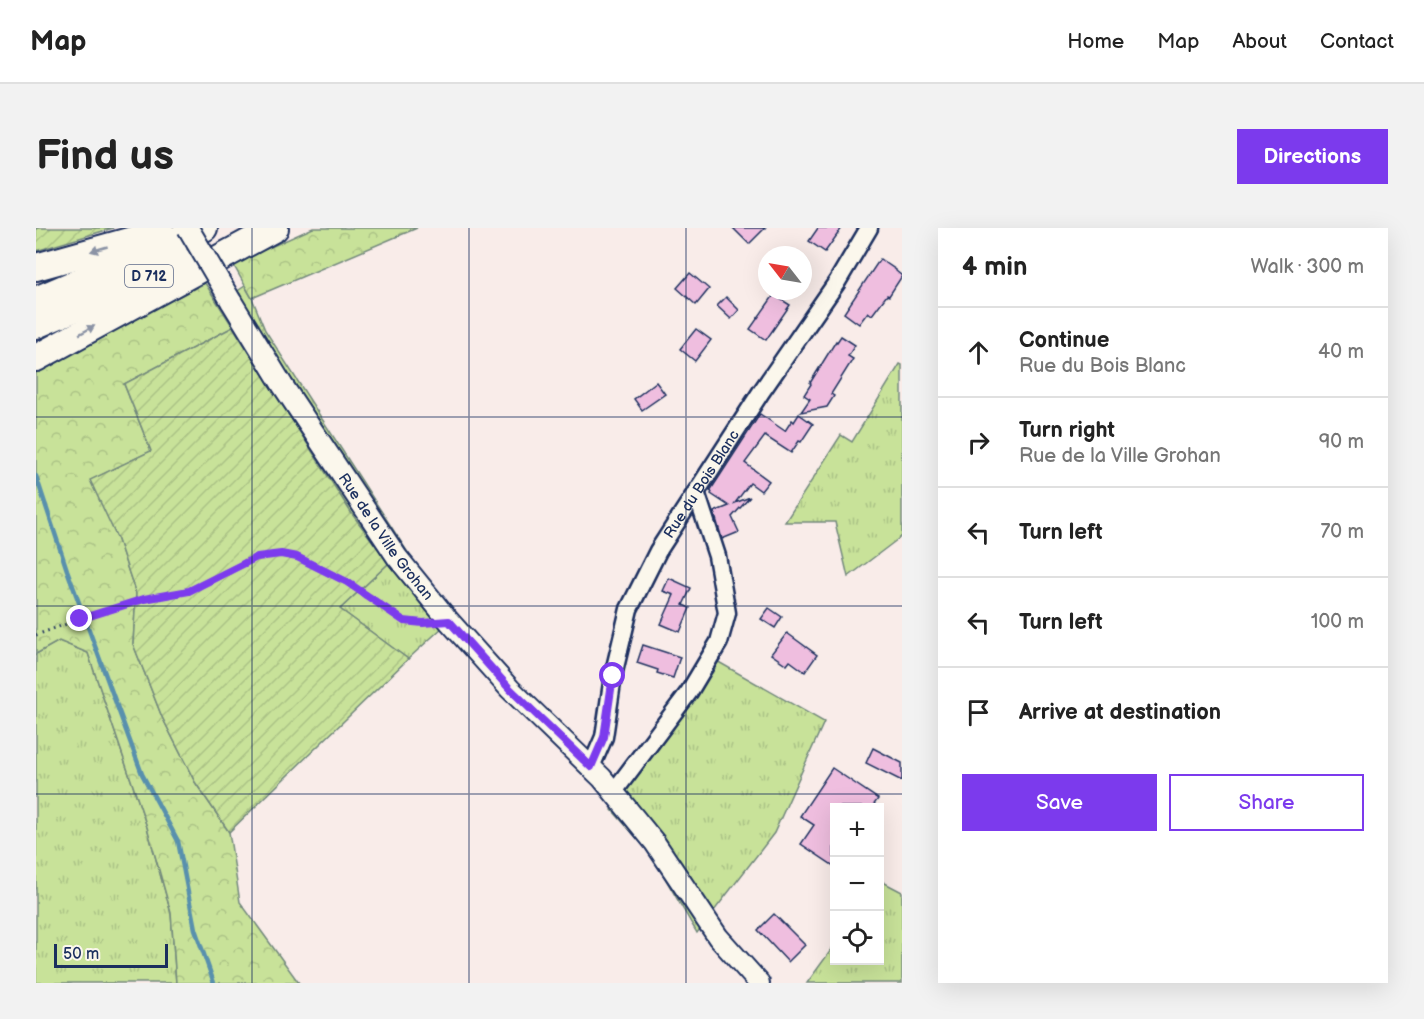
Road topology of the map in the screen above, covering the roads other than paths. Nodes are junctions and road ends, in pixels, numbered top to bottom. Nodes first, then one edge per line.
1 (176, 228) edge
2 (188, 228) edge
3 (204, 228) edge
4 (262, 228) edge
5 (275, 228) edge
6 (869, 228) edge
7 (36, 267) edge
8 (36, 300) edge
9 (36, 325) edge
10 (36, 358) edge
11 (696, 492) junction
12 (591, 767) junction
13 (614, 793) junction
14 (759, 983) edge

1 -> 7 main road
2 - 12 street, Rue de la Ville Grohan, bridge
3 - 8 main road, D 712
4 - 9 main road, D 712
10 -> 5 main road
6 - 11 street, Rue du Bois Blanc
11 - 12 street, Rue du Bois Blanc
11 - 13 street
12 - 13 street, Rue de la Ville Grohan
13 - 14 street, Rue de la Ville Grohan

